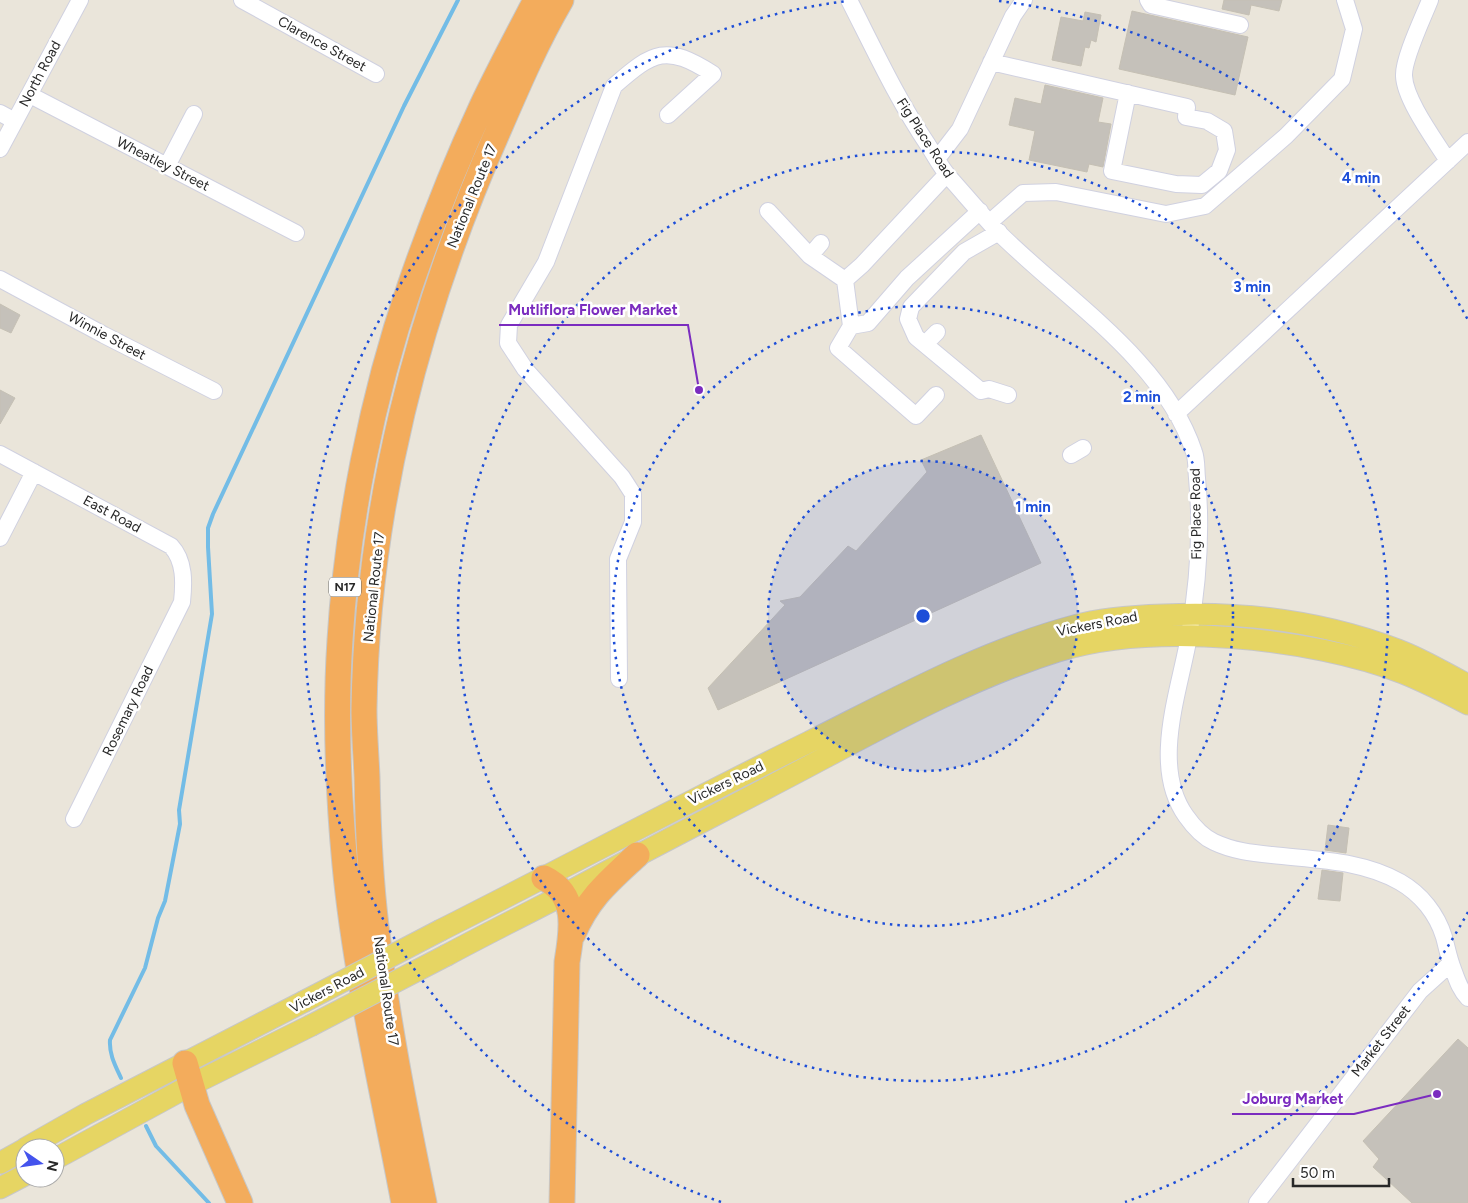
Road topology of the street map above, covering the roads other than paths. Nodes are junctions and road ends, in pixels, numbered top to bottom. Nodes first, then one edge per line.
1 (80, 0) edge
2 (242, 0) edge
3 (536, 0) edge
4 (561, 0) edge
5 (849, 0) edge
6 (1024, 0) edge
7 (1148, 0) edge
8 (1346, 0) edge
9 (1430, 0) edge
10 (1240, 25) dead end
11 (992, 62) junction
12 (376, 74) dead end
13 (1128, 93) junction
14 (30, 94) junction
15 (0, 113) edge
16 (194, 114) dead end
17 (668, 115) dead end
18 (15, 121) junction
19 (1468, 142) edge
20 (0, 148) edge
21 (937, 159) junction
22 (1448, 161) junction
23 (167, 166) junction
24 (947, 174) junction
25 (768, 211) dead end
26 (990, 222) junction
27 (296, 233) dead end
28 (821, 243) dead end
29 (810, 256) junction
30 (0, 279) edge
31 (845, 280) junction
32 (851, 326) junction
33 (937, 332) dead end
34 (924, 344) junction
35 (214, 391) dead end
36 (1008, 394) dead end
37 (936, 395) dead end
38 (1176, 414) junction
39 (0, 454) edge
40 (34, 472) junction
41 (0, 538) edge
42 (182, 602) joint
43 (1192, 613) junction
44 (1189, 637) junction
45 (619, 679) dead end
46 (1468, 685) edge
47 (1468, 704) edge
48 (74, 819) dead end
49 (637, 856) junction
50 (544, 878) junction
51 (563, 895) junction
52 (571, 937) junction
53 (1450, 963) junction
54 (1468, 998) edge
55 (188, 1074) junction
56 (44, 1138) edge
57 (65, 1153) edge
58 (15, 1154) edge
59 (0, 1163) edge
60 (15, 1180) edge
61 (0, 1188) edge
62 (240, 1203) edge
63 (404, 1203) edge
64 (424, 1203) edge
65 (562, 1203) edge
66 (1257, 1203) edge

1 - 14 street, North Road
2 - 12 street, Clarence Street
3 - 63 highway, N17
4 - 64 highway, National Route 17 / N17
5 - 21 street, Fig Place Road
6 - 11 street
7 - 10 street
8 - 26 street
9 - 22 street
11 - 13 street
11 - 21 street
13 - 13 street
14 - 18 street, North Road
14 - 23 street, Wheatley Street
15 - 18 street
16 - 23 street
17 - 45 street
18 - 20 street, North Road
19 - 22 street
21 - 24 street, Fig Place Road
22 - 38 street
23 - 27 street, Wheatley Street
24 - 26 street, Fig Place Road
24 - 31 street
25 - 29 street
26 - 32 street
26 - 34 street
26 - 38 street, Fig Place Road
28 - 29 street
29 - 31 street
30 - 35 street, Winnie Street
31 - 32 street
32 - 37 street
33 - 34 street
34 - 36 street
38 - 43 street, Fig Place Road
39 - 40 street, East Road
40 - 41 street
40 - 42 street, East Road
42 - 48 street, Rosemary Road
43 - 44 street, Fig Place Road
43 - 46 main road, Vickers Road
43 - 50 main road, Vickers Road
44 - 47 main road, Vickers Road
44 - 49 main road, Vickers Road
44 - 53 street, Fig Place Road
49 - 51 main road, Vickers Road
49 - 52 highway
50 - 51 highway
50 - 55 main road, Vickers Road, bridge
51 - 52 highway
51 - 55 main road, Vickers Road, bridge
52 - 65 highway
53 - 54 street
53 - 66 street, Market Street
55 - 56 main road, Vickers Road
55 - 57 main road, Vickers Road
55 - 62 highway
58 - 59 main road, Vickers Road
60 - 61 main road

